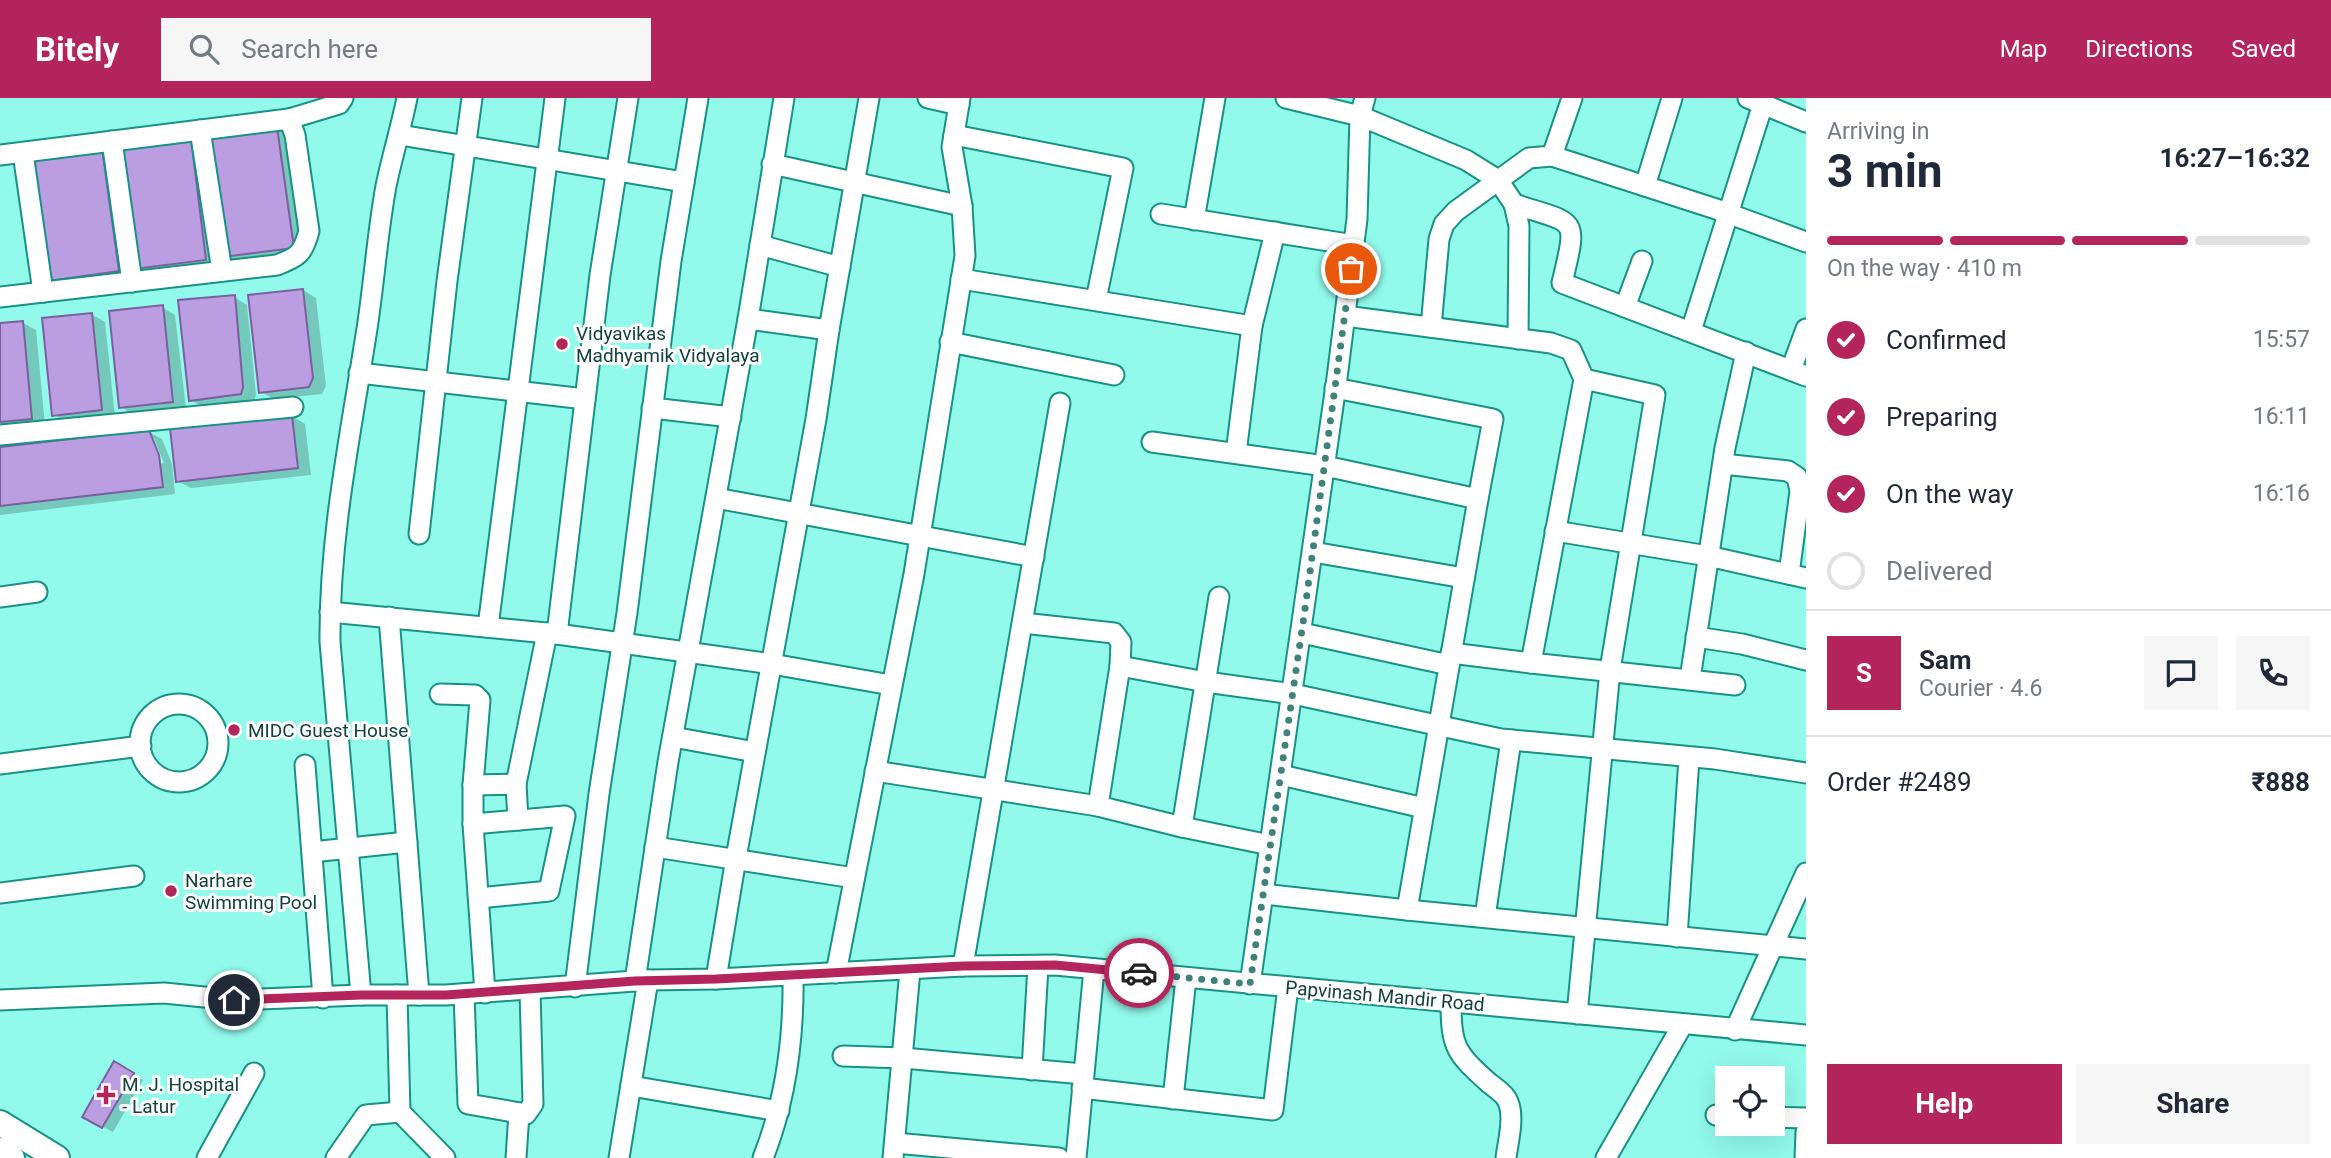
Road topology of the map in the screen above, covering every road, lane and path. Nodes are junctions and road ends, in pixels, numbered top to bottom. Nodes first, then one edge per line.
1 (343, 98) edge
2 (407, 98) edge
3 (472, 98) edge
4 (555, 98) edge
5 (628, 98) edge
6 (698, 98) edge
7 (784, 98) edge
8 (869, 98) edge
9 (928, 98) edge
10 (1215, 98) edge
11 (1286, 98) edge
12 (1572, 98) edge
13 (1672, 98) edge
14 (1755, 101) edge
15 (959, 102) edge
16 (1363, 107) edge
17 (289, 118) junction
18 (1806, 122) edge
19 (200, 130) junction
20 (400, 135) junction
21 (954, 135) junction
22 (113, 141) junction
23 (467, 146) junction
24 (23, 153) junction
25 (0, 155) edge
26 (1552, 156) junction
27 (547, 159) junction
28 (772, 164) junction
29 (617, 171) junction
30 (1498, 180) junction
31 (684, 182) junction
32 (855, 182) junction
33 (1645, 186) junction
34 (1514, 204) junction
35 (962, 206) junction
36 (1161, 215) dead end
37 (1730, 215) junction
38 (1194, 220) junction
39 (1275, 232) junction
40 (1806, 242) edge
41 (760, 245) junction
42 (1354, 245) junction
43 (1642, 261) dead end
44 (840, 267) junction
45 (222, 271) junction
46 (961, 279) junction
47 (132, 282) junction
48 (43, 292) junction
49 (0, 297) edge
50 (1096, 300) junction
51 (1625, 307) junction
52 (1345, 317) junction
53 (748, 319) junction
54 (1252, 326) junction
55 (1431, 327) junction
56 (1806, 328) edge
57 (829, 330) junction
58 (1690, 331) junction
59 (1518, 339) junction
60 (950, 342) junction
61 (1746, 352) junction
62 (359, 373) junction
63 (1798, 373) edge
64 (1114, 374) dead end
65 (1584, 379) junction
66 (436, 380) junction
67 (1335, 388) junction
68 (518, 391) junction
69 (585, 399) junction
70 (1060, 403) dead end
71 (293, 407) dead end
72 (652, 408) junction
73 (731, 417) junction
74 (0, 435) edge
75 (1152, 442) dead end
76 (1236, 453) junction
77 (1723, 464) junction
78 (1325, 466) junction
79 (716, 498) junction
80 (1478, 499) junction
81 (799, 513) junction
82 (1555, 531) junction
83 (419, 534) dead end
84 (920, 536) junction
85 (1630, 544) junction
86 (1313, 552) junction
87 (1708, 556) junction
88 (1034, 557) junction
89 (1797, 576) edge
90 (1464, 578) junction
91 (37, 592) dead end
92 (0, 597) edge
93 (1219, 597) dead end
94 (330, 612) junction
95 (388, 617) junction
96 (1023, 623) junction
97 (488, 627) junction
98 (552, 633) junction
99 (1302, 633) junction
100 (1696, 637) junction
101 (622, 643) junction
102 (688, 652) junction
103 (1450, 659) junction
104 (1806, 660) edge
105 (1531, 663) junction
106 (772, 664) junction
107 (1120, 666) junction
108 (1610, 670) junction
109 (1690, 679) junction
110 (1206, 682) junction
111 (891, 685) junction
112 (1735, 685) dead end
113 (440, 694) dead end
114 (1293, 694) junction
115 (1438, 726) junction
116 (673, 737) junction
117 (1511, 740) junction
118 (141, 746) junction
119 (1603, 749) junction
120 (755, 752) junction
121 (1689, 758) junction
122 (0, 764) edge
123 (305, 765) dead end
124 (875, 771) junction
125 (1806, 773) edge
126 (1281, 775) junction
127 (516, 784) junction
128 (473, 785) junction
129 (994, 789) junction
130 (1098, 806) junction
131 (1424, 808) junction
132 (518, 820) junction
133 (473, 824) junction
134 (1182, 827) junction
135 (407, 842) junction
136 (1270, 845) junction
137 (349, 847) junction
138 (655, 847) junction
139 (312, 852) junction
140 (736, 858) junction
141 (1806, 873) edge
142 (134, 876) dead end
143 (854, 877) junction
144 (0, 893) edge
145 (1263, 894) junction
146 (478, 898) junction
147 (1407, 910) junction
148 (1485, 917) junction
149 (1586, 927) junction
150 (1677, 937) junction
151 (1772, 947) junction
152 (1806, 949) edge
153 (963, 966) junction
154 (1038, 966) junction
155 (1094, 969) junction
156 (910, 970) junction
157 (836, 974) junction
158 (793, 975) junction
159 (1186, 978) junction
160 (716, 979) junction
161 (642, 981) junction
162 (1250, 984) junction
163 (575, 987) junction
164 (1288, 987) junction
165 (530, 990) junction
166 (485, 993) junction
167 (464, 994) junction
168 (361, 995) junction
169 (397, 995) junction
170 (419, 995) junction
171 (323, 998) junction
172 (0, 1000) edge
173 (1451, 1002) junction
174 (1577, 1014) junction
175 (1683, 1024) junction
176 (1735, 1030) junction
177 (1806, 1035) edge
178 (843, 1056) dead end
179 (903, 1058) junction
180 (1032, 1070) junction
181 (254, 1073) dead end
182 (1082, 1081) junction
183 (631, 1086) junction
184 (1173, 1099) junction
185 (779, 1111) junction
186 (400, 1112) junction
187 (519, 1113) junction
188 (1785, 1117) edge
189 (1806, 1118) edge
190 (0, 1123) edge
191 (1806, 1132) edge
192 (0, 1150) edge
193 (894, 1151) edge
194 (12, 1158) edge
195 (57, 1158) edge
196 (207, 1158) edge
197 (336, 1158) edge
198 (445, 1158) edge
199 (516, 1158) edge
200 (619, 1158) edge
201 (763, 1158) edge
202 (1059, 1158) edge
203 (1076, 1158) edge
204 (1506, 1158) edge
205 (1606, 1158) edge
206 (1805, 1158) edge

1 - 17 street
2 - 20 street
3 - 23 street
4 - 27 street
5 - 29 street
6 - 31 street
7 - 28 street
8 - 32 street
9 - 15 street
10 - 38 street
11 - 16 street
12 - 26 street
13 - 33 street
14 - 18 street
14 - 37 street
15 - 21 street
16 - 30 street
16 - 42 street
17 - 19 street
17 - 45 street
19 - 22 street
19 - 45 street
20 - 23 street
20 - 62 street
21 - 35 street
21 - 50 street
22 - 24 street
22 - 47 street
23 - 27 street
23 - 66 street
24 - 25 street
24 - 48 street
26 - 30 street
26 - 33 street
27 - 29 street
27 - 68 street
28 - 32 street
28 - 41 street
29 - 31 street
29 - 69 street
30 - 34 street
30 - 55 street
31 - 72 street
32 - 35 street
32 - 44 street
33 - 37 street
34 - 51 street
34 - 59 street
35 - 46 street
36 - 38 street
37 - 40 street
37 - 58 street
38 - 39 street
39 - 42 street
39 - 54 street
41 - 44 street
41 - 53 street
42 - 52 street
43 - 51 street
44 - 57 street
45 - 47 street
46 - 50 street
46 - 60 street
47 - 48 street
48 - 49 street
50 - 54 street
51 - 58 street
52 - 55 street
52 - 67 street
53 - 57 street
53 - 73 street
54 - 76 street
55 - 59 street
56 - 63 street
57 - 81 street
58 - 61 street
59 - 65 street
60 - 64 street
60 - 84 street
61 - 63 street
61 - 77 street
62 - 66 street
62 - 94 street
65 - 82 street
65 - 85 street
66 - 68 street
66 - 83 street
67 - 78 street
67 - 80 street
68 - 69 street
68 - 97 street
69 - 98 street
70 - 88 street
71 - 74 street
72 - 73 street
72 - 101 street
73 - 79 street
75 - 76 street
76 - 78 street
77 - 87 street
77 - 89 street
78 - 80 street
78 - 86 street
79 - 81 street
79 - 102 street
80 - 90 street
81 - 84 street
81 - 106 street
82 - 85 street
82 - 105 street
84 - 88 street
84 - 111 street
85 - 87 street
85 - 108 street
86 - 90 street
86 - 99 street
87 - 89 street
87 - 100 street
88 - 96 street
90 - 103 street
91 - 92 street
93 - 110 street
94 - 95 street
94 - 137 street
95 - 97 street
95 - 135 street
96 - 107 street
96 - 129 street
97 - 98 street
98 - 101 street
98 - 127 street
99 - 103 street
99 - 114 street
100 - 104 street
100 - 109 street
101 - 102 street
101 - 163 street
102 - 106 street
102 - 116 street
103 - 105 street
103 - 115 street
105 - 108 street
106 - 111 street
106 - 120 street
107 - 110 street
107 - 130 street
108 - 109 street
108 - 119 street
109 - 112 street
110 - 114 street
110 - 134 street
111 - 124 street
113 - 128 street
114 - 115 street
114 - 126 street
115 - 117 street
115 - 131 street
116 - 120 street
116 - 138 street
117 - 119 street
117 - 148 street
118 - 118 street
118 - 122 street
119 - 121 street
119 - 149 street
120 - 140 street
121 - 125 street
121 - 150 street
123 - 139 street
124 - 129 street
124 - 143 street
126 - 131 street
126 - 136 street
127 - 128 street
127 - 132 street
128 - 133 street
129 - 130 street
129 - 153 street
130 - 134 street
131 - 147 street
132 - 133 street
132 - 146 street
133 - 146 street
134 - 136 street
135 - 137 street
135 - 170 street
136 - 145 street
137 - 139 street
137 - 168 street
138 - 140 street
138 - 161 street
139 - 171 street
140 - 143 street
140 - 160 street
141 - 151 street
142 - 144 street
143 - 157 street
145 - 147 street
145 - 162 street
146 - 166 street
147 - 148 street
148 - 149 street
149 - 150 street
149 - 174 street
150 - 151 street
151 - 152 street
151 - 176 street
153 - 154 street, Papvinash Mandir Road
153 - 156 street, Papvinash Mandir Road
154 - 155 street, Papvinash Mandir Road
154 - 180 street
155 - 159 street, Papvinash Mandir Road
155 - 182 street
156 - 157 street, Papvinash Mandir Road
156 - 179 street
157 - 158 street, Papvinash Mandir Road
158 - 160 street, Papvinash Mandir Road
158 - 185 street
159 - 162 street, Papvinash Mandir Road
159 - 184 street
160 - 161 street, Papvinash Mandir Road
161 - 163 street, Papvinash Mandir Road
161 - 183 street
162 - 164 street, Papvinash Mandir Road
163 - 165 street, Papvinash Mandir Road
164 - 173 street, Papvinash Mandir Road
164 - 184 street
165 - 166 street, Papvinash Mandir Road
165 - 187 street
166 - 167 street, Papvinash Mandir Road
167 - 170 street, Papvinash Mandir Road
167 - 187 street
168 - 169 street, Papvinash Mandir Road
168 - 171 street, Papvinash Mandir Road
169 - 170 street, Papvinash Mandir Road
169 - 186 street
171 - 172 street, Papvinash Mandir Road
173 - 174 street, Papvinash Mandir Road
173 - 204 street
174 - 175 street, Papvinash Mandir Road
175 - 176 street, Papvinash Mandir Road
175 - 205 street
176 - 177 street, Papvinash Mandir Road
178 - 179 street
179 - 180 street
179 - 193 street
180 - 182 street
181 - 196 street
182 - 184 street
182 - 203 street
183 - 185 street
183 - 200 street
185 - 201 street
186 - 197 street
186 - 198 street
187 - 199 street
188 - 189 street
190 - 195 main road
191 - 206 street
192 - 194 main road
193 - 202 street

